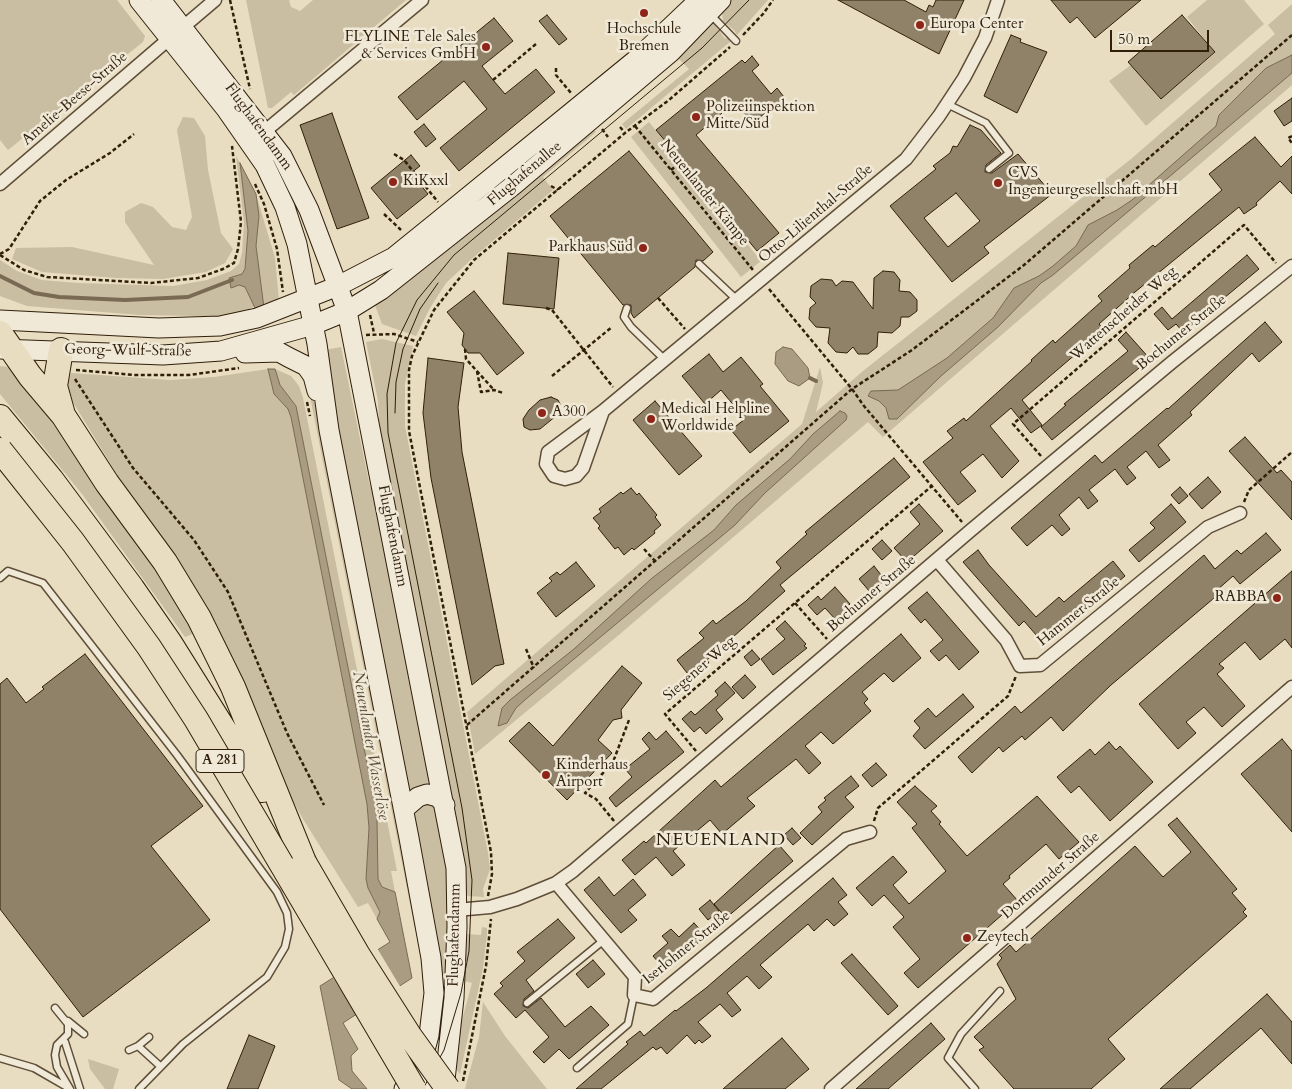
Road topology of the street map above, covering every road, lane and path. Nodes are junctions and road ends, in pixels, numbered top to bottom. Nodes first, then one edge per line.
1 (139, 0) edge
2 (161, 0) edge
3 (215, 0) edge
4 (230, 0) edge
5 (422, 0) edge
6 (773, 0) edge
7 (998, 0) edge
8 (705, 6) edge
9 (176, 33) junction
10 (1292, 35) edge
11 (736, 41) junction
12 (536, 44) dead end
13 (493, 80) dead end
14 (249, 84) dead end
15 (578, 87) dead end
16 (571, 93) dead end
17 (947, 104) junction
18 (635, 126) junction
19 (620, 127) dead end
20 (264, 132) junction
21 (625, 133) junction
22 (134, 134) dead end
23 (1292, 136) edge
24 (1292, 143) edge
25 (236, 150) dead end
26 (394, 154) dead end
27 (683, 160) dead end
28 (990, 169) dead end
29 (671, 170) junction
30 (252, 178) dead end
31 (0, 184) edge
32 (551, 186) dead end
33 (558, 190) junction
34 (0, 191) edge
35 (446, 197) dead end
36 (384, 214) dead end
37 (408, 225) dead end
38 (401, 230) junction
39 (397, 232) dead end
40 (0, 255) edge
41 (699, 264) dead end
42 (1288, 269) edge
43 (303, 278) junction
44 (761, 280) junction
45 (282, 286) junction
46 (338, 286) junction
47 (658, 298) dead end
48 (307, 300) junction
49 (736, 300) junction
50 (287, 308) junction
51 (546, 308) dead end
52 (627, 308) dead end
53 (347, 311) junction
54 (0, 320) edge
55 (313, 325) junction
56 (612, 327) dead end
57 (691, 337) junction
58 (4, 344) edge
59 (465, 349) dead end
60 (583, 350) junction
61 (221, 351) junction
62 (59, 359) junction
63 (664, 359) junction
64 (477, 370) junction
65 (552, 376) dead end
66 (852, 389) junction
67 (494, 390) junction
68 (503, 393) dead end
69 (620, 396) junction
70 (603, 411) junction
71 (63, 415) junction
72 (0, 417) edge
73 (328, 425) junction
74 (0, 450) edge
75 (1292, 452) edge
76 (1049, 465) junction
77 (933, 485) junction
78 (1240, 513) joint
79 (970, 531) junction
80 (644, 549) dead end
81 (937, 560) junction
82 (655, 561) junction
83 (0, 578) edge
84 (795, 603) junction
85 (835, 647) junction
86 (526, 649) dead end
87 (1020, 666) junction
88 (534, 668) junction
89 (1292, 687) edge
90 (629, 720) dead end
91 (467, 726) junction
92 (703, 760) junction
93 (445, 805) junction
94 (324, 806) dead end
95 (404, 810) junction
96 (621, 830) junction
97 (870, 832) joint
98 (304, 862) junction
99 (556, 883) junction
100 (456, 910) junction
101 (491, 913) junction
102 (604, 940) junction
103 (1000, 991) dead end
104 (634, 995) junction
105 (527, 1003) dead end
106 (55, 1008) dead end
107 (67, 1020) junction
108 (84, 1034) dead end
109 (149, 1037) dead end
110 (65, 1042) dead end
111 (138, 1046) junction
112 (129, 1050) dead end
113 (0, 1058) edge
114 (160, 1066) junction
115 (577, 1068) dead end
116 (434, 1085) edge
117 (70, 1088) edge
118 (80, 1089) edge
119 (138, 1089) edge
120 (404, 1089) edge
121 (831, 1089) edge
122 (975, 1089) edge

1 - 9 main road
2 - 9 main road
3 - 9 street, Amelie-Beese-Straße
4 - 14 path
5 - 20 street
6 - 11 path
7 - 17 street, Otto-Lilienthal-Straße
8 - 11 lane
8 - 46 main road, Flughafenallee
8 - 53 main road, Flughafenallee
9 - 20 main road, Flughafendamm
9 - 31 street, Amelie-Beese-Straße
9 - 43 main road, Flughafendamm
10 - 66 path
11 - 18 path
12 - 13 path
15 - 16 path
17 - 28 lane
17 - 44 street, Otto-Lilienthal-Straße
18 - 21 path
18 - 29 path, Neuenlander Kämpe
19 - 21 path
20 - 46 main road, Flughafendamm
21 - 33 path
22 - 40 path
23 - 24 path
25 - 40 path
26 - 35 path
27 - 29 path
29 - 44 path, Neuenlander Kämpe
30 - 45 path
31 - 34 street, Amelie-Beese-Straße
32 - 33 path
33 - 91 path
36 - 38 path
37 - 38 path
38 - 39 path
41 - 49 lane
42 - 76 street, Bochumer Straße
42 - 76 path, Wattenscheider Weg
43 - 45 path
43 - 48 main road, Flughafendamm
44 - 49 street, Otto-Lilienthal-Straße
44 - 66 path, Neuenlander Kämpe
45 - 50 path
46 - 48 main road, Flughafenallee
46 - 53 main road, Flughafendamm
47 - 57 path
48 - 50 main road, Georg-Wulf-Straße
48 - 55 main road, Flughafendamm
49 - 57 street, Otto-Lilienthal-Straße
50 - 54 main road, Georg-Wulf-Straße
51 - 60 path
52 - 63 lane
53 - 55 main road, Flughafenallee
53 - 93 main road, Flughafendamm
55 - 61 main road, Georg-Wulf-Straße
55 - 73 main road, Flughafendamm
56 - 60 path
57 - 63 street, Otto-Lilienthal-Straße
58 - 62 main road, Georg-Wulf-Straße
58 - 71 highway
59 - 64 path
60 - 65 path
60 - 69 path
61 - 62 main road, Georg-Wulf-Straße
61 - 73 main road
62 - 71 highway
62 - 94 path
63 - 69 street, Otto-Lilienthal-Straße
64 - 67 path
64 - 67 path
66 - 77 path
66 - 82 path
67 - 68 path
69 - 70 street, Otto-Lilienthal-Straße
70 - 70 street, Otto-Lilienthal-Straße
71 - 98 highway
72 - 98 highway, A 281
73 - 95 main road, Flughafendamm
74 - 116 highway, A 281, bridge
75 - 78 path
76 - 79 street, Bochumer Straße
77 - 79 path
77 - 84 path, Siegener Weg
78 - 87 street, Hammer Straße
79 - 81 street, Bochumer Straße
80 - 82 path
81 - 85 street, Bochumer Straße
81 - 87 street
82 - 88 path
83 - 114 lane
84 - 85 path
84 - 92 path, Siegener Weg
85 - 92 street, Bochumer Straße
86 - 88 path
87 - 97 path
88 - 91 path
89 - 121 street, Dortmunder Straße
90 - 96 path
91 - 101 path
92 - 96 street, Bochumer Straße
93 - 95 main road
93 - 100 main road, Flughafendamm
95 - 116 main road, Flughafendamm
96 - 99 street, Bochumer Straße
97 - 104 street, Iserlohner Straße
98 - 116 highway, A 281, bridge
99 - 101 street, Bochumer Straße
99 - 102 street, Iserlohner Straße
100 - 101 street, Bochumer Straße
100 - 116 main road, Flughafendamm
101 - 116 path
102 - 104 street, Iserlohner Straße
102 - 105 lane
103 - 122 lane
104 - 115 lane
106 - 107 lane
107 - 108 lane
107 - 117 lane
109 - 111 lane
110 - 118 lane
111 - 112 lane
111 - 114 lane
113 - 117 lane
114 - 119 lane
116 - 120 main road, Flughafendamm

